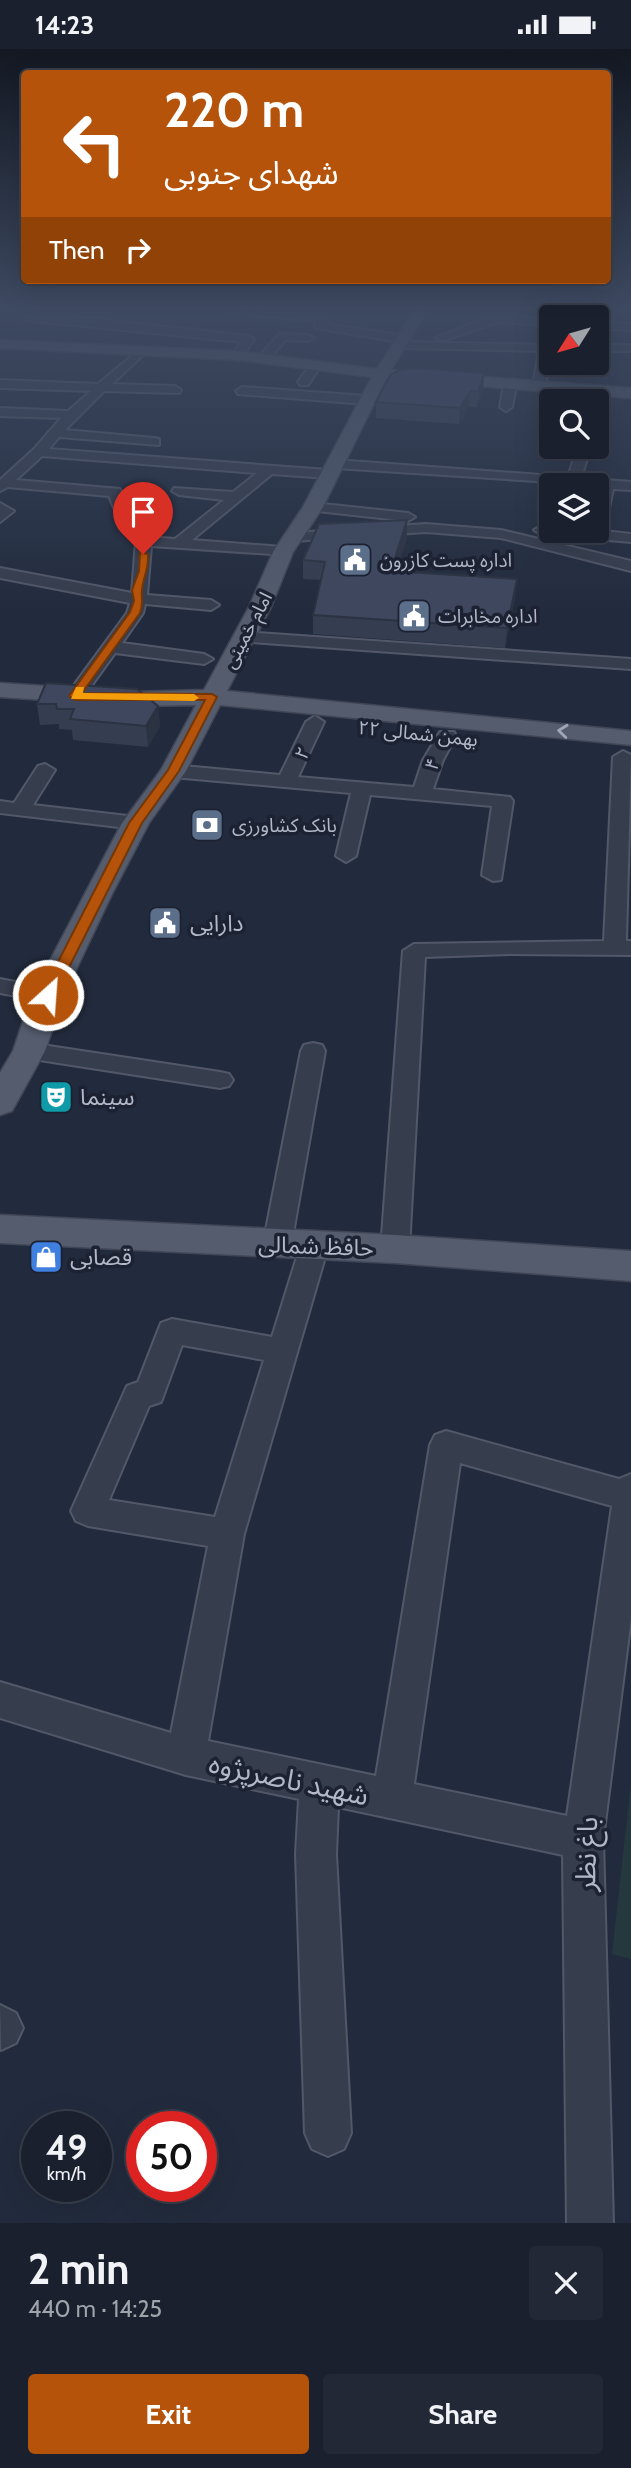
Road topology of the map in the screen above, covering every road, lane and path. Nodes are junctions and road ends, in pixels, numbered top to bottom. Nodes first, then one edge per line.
1 (75, 411) edge
2 (364, 411) edge
3 (0, 412) edge
4 (71, 415) junction
5 (56, 433) junction
6 (154, 442) dead end
7 (39, 452) junction
8 (449, 457) dead end
9 (332, 469) junction
10 (270, 470) junction
11 (444, 472) junction
12 (539, 479) edge
13 (609, 484) edge
14 (2, 485) edge
15 (631, 486) edge
16 (178, 491) dead end
17 (236, 497) junction
18 (0, 507) edge
19 (313, 507) junction
20 (0, 518) edge
21 (539, 529) edge
22 (609, 536) edge
23 (631, 538) edge
24 (143, 541) junction
25 (631, 544) edge
26 (177, 545) junction
27 (289, 545) junction
28 (629, 565) edge
29 (0, 573) edge
30 (31, 599) dead end
31 (211, 605) dead end
32 (137, 607) junction
33 (243, 637) junction
34 (110, 647) junction
35 (204, 659) dead end
36 (631, 664) edge
37 (228, 666) junction
38 (0, 690) edge
39 (75, 696) junction
40 (209, 703) junction
41 (294, 704) junction
42 (315, 722) junction
43 (447, 736) junction
44 (628, 751) edge
45 (45, 770) dead end
46 (173, 771) junction
47 (286, 782) junction
48 (362, 789) junction
49 (421, 795) junction
50 (7, 810) edge
51 (136, 823) junction
52 (346, 856) dead end
53 (493, 874) dead end
54 (623, 948) edge
55 (0, 986) edge
56 (48, 995) junction
57 (29, 1051) junction
58 (313, 1051) dead end
59 (220, 1080) dead end
60 (0, 1103) edge
61 (0, 1229) edge
62 (277, 1245) junction
63 (314, 1247) junction
64 (395, 1249) junction
65 (631, 1266) edge
66 (281, 1351) junction
67 (630, 1492) edge
68 (227, 1534) junction
69 (0, 1700) edge
70 (186, 1756) junction
71 (319, 1785) junction
72 (392, 1800) junction
73 (583, 1839) junction
74 (328, 2133) dead end
75 (590, 2223) edge

1 - 4 street
2 - 9 main road, امام خمینی
3 - 4 street
4 - 5 street
5 - 6 street
5 - 7 street
7 - 10 street
7 - 14 street
8 - 11 street
9 - 10 street
9 - 11 street
9 - 19 main road, امام خمینی
10 - 17 street
11 - 12 street
13 - 15 street
14 - 24 street
16 - 17 street
17 - 26 street
18 - 20 street
19 - 21 street
19 - 27 main road, امام خمینی
22 - 23 street
24 - 26 street
24 - 32 street
25 - 28 street
26 - 27 street
27 - 28 street
27 - 33 main road, امام خمینی
29 - 32 street
30 - 32 street
31 - 32 street
32 - 34 street
33 - 36 street
33 - 37 main road, امام خمینی
34 - 35 street
34 - 39 street
37 - 40 main road, امام خمینی
37 - 41 main road
38 - 39 main road
39 - 40 main road
40 - 41 main road, ۲۲ بهمن شمالی
40 - 42 main road, ۲۲ بهمن شمالی
40 - 46 main road, امام خمینی
44 -> 41 main road, ۲۲ بهمن شمالی
42 - 43 main road, ۲۲ بهمن شمالی
42 - 47 street, ۲
43 - 44 main road, ۲۲ بهمن شمالی
43 - 49 street, ۴
44 - 54 street
45 - 50 street
46 - 47 street
46 - 51 main road, امام خمینی
47 - 48 street
48 - 49 street
48 - 52 street
49 - 53 street
50 - 51 street
51 - 56 main road, امام خمینی
54 - 64 street
55 - 56 street
56 - 57 main road, امام خمینی
57 - 59 street
57 - 60 main road, امام خمینی
58 - 62 street
61 - 62 main road, حافظ شمالی
62 - 63 main road, حافظ شمالی
63 - 64 main road, حافظ شمالی
63 - 66 street
64 - 65 main road, حافظ شمالی
66 - 68 street
66 - 68 street
67 - 72 street
67 - 73 street, باغ نظر
68 - 70 street
69 - 70 street, شهید ناصرپژوه
70 - 71 street, شهید ناصرپژوه
71 - 72 street, شهید ناصرپژوه
71 - 74 street
72 - 73 street, شهید ناصرپژوه
73 - 75 street, باغ نظر

